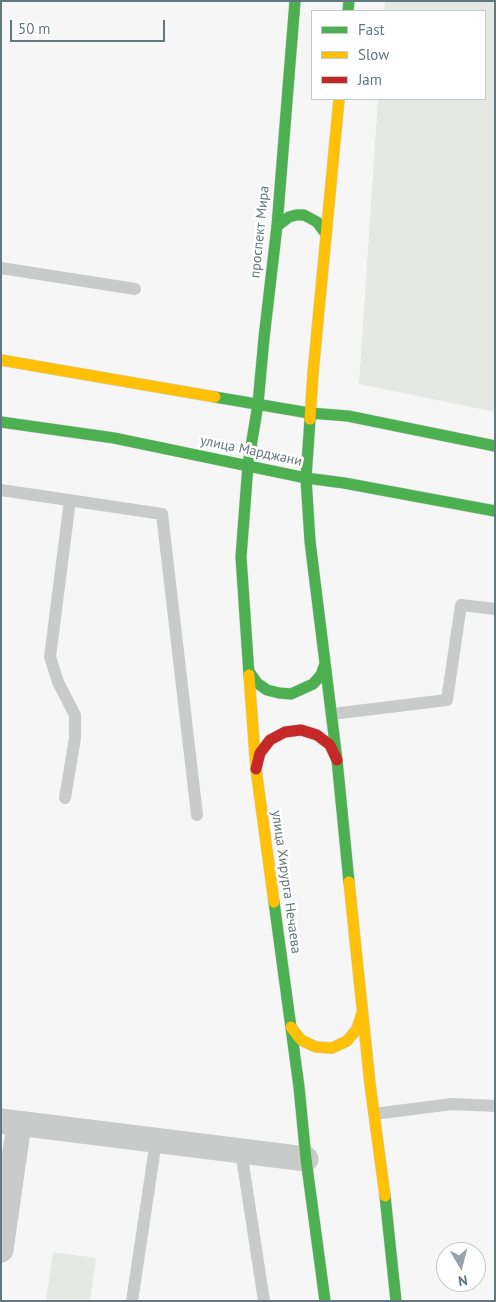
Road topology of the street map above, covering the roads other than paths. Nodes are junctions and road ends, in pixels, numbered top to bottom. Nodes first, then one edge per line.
1 (295, 1) edge
2 (339, 100) edge
3 (277, 226) junction
4 (326, 234) junction
5 (1, 268) edge
6 (135, 289) dead end
7 (1, 360) edge
8 (258, 404) junction
9 (309, 413) junction
10 (1, 422) edge
11 (495, 446) edge
12 (248, 465) junction
13 (306, 478) junction
14 (1, 490) edge
15 (70, 500) junction
16 (495, 511) edge
17 (495, 609) edge
18 (325, 664) junction
19 (250, 673) junction
20 (332, 714) junction
21 (337, 760) junction
22 (256, 769) junction
23 (65, 798) dead end
24 (198, 815) dead end
25 (362, 1013) junction
26 (291, 1027) junction
27 (495, 1106) edge
28 (374, 1114) junction
29 (10, 1122) edge
30 (156, 1141) junction
31 (241, 1151) junction
32 (306, 1158) junction
33 (1, 1250) edge
34 (132, 1301) edge
35 (264, 1301) edge
36 (325, 1301) edge
37 (396, 1301) edge

1 - 3 main road, проспект Мира
2 - 4 main road
3 - 4 main road
3 - 8 main road, проспект Мира
4 - 9 main road
5 - 6 lane
7 - 8 main road
8 - 9 main road
8 - 12 main road, проспект Мира
9 - 11 main road
9 - 13 main road
10 - 12 main road, улица Марджани
12 - 13 main road, улица Марджани
12 - 19 main road, улица Хирурга Нечаева
13 - 16 main road, улица Марджани
13 - 18 main road
14 - 15 lane
15 - 23 lane
15 - 24 lane
17 - 20 lane
18 - 19 main road
18 - 20 main road
19 - 22 main road, улица Хирурга Нечаева
20 - 21 main road
21 - 22 main road
21 - 25 main road
22 - 26 main road, улица Хирурга Нечаева
25 - 26 main road
25 - 28 main road
26 - 32 main road, улица Хирурга Нечаева
27 - 28 lane
28 - 37 main road
29 - 30 street
29 - 33 street
30 - 31 street
30 - 34 lane
31 - 32 street
31 - 35 lane
32 - 36 main road, улица Хирурга Нечаева

